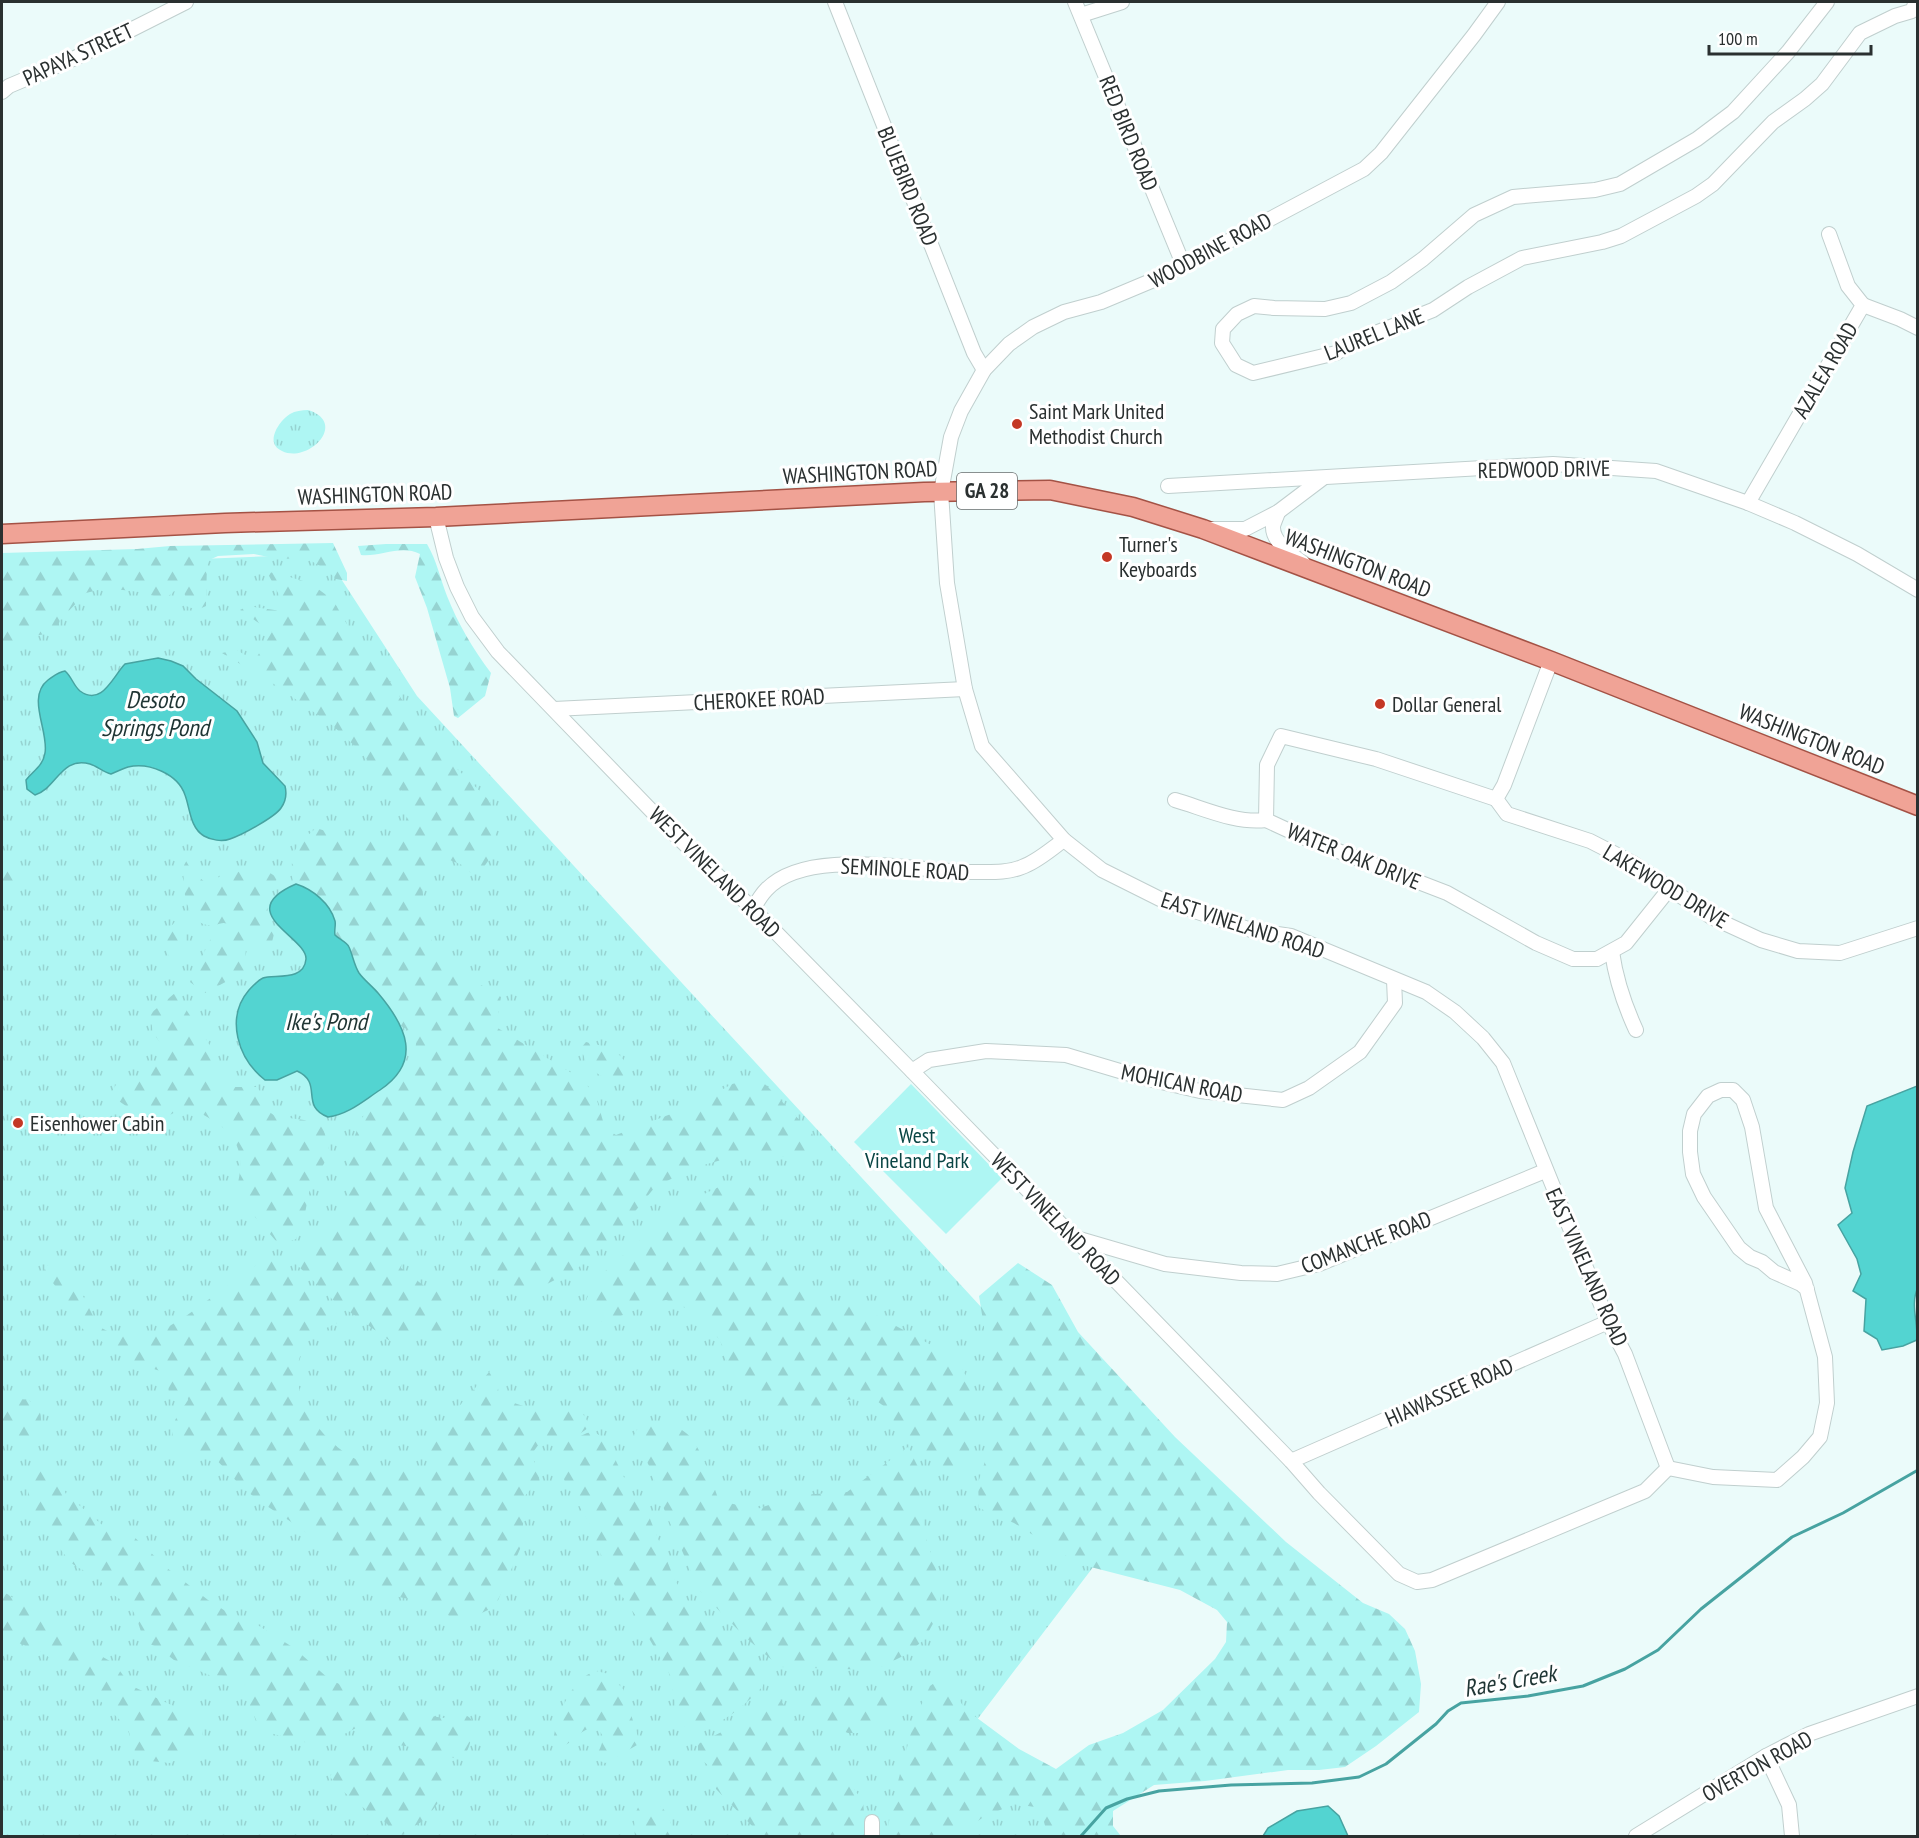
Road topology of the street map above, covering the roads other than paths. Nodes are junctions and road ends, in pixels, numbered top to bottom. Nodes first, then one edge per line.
1 (186, 2) edge
2 (835, 2) edge
3 (1122, 2) edge
4 (1498, 2) edge
5 (1827, 2) edge
6 (1916, 2) edge
7 (1078, 8) edge
8 (2, 92) edge
9 (1829, 234) dead end
10 (1183, 264) junction
11 (1863, 305) junction
12 (1917, 328) edge
13 (984, 370) junction
14 (1323, 478) junction
15 (1168, 486) dead end
16 (941, 492) junction
17 (1748, 503) junction
18 (1278, 512) junction
19 (436, 517) junction
20 (1203, 530) junction
21 (2, 534) edge
22 (1322, 575) junction
23 (1917, 590) edge
24 (1551, 661) junction
25 (965, 689) junction
26 (554, 709) junction
27 (1496, 799) junction
28 (1175, 800) dead end
29 (1917, 806) edge
30 (1266, 820) junction
31 (1064, 840) junction
32 (1670, 888) junction
33 (753, 909) junction
34 (1917, 928) edge
35 (1612, 952) junction
36 (1394, 980) junction
37 (1636, 1030) dead end
38 (912, 1071) junction
39 (1545, 1171) junction
40 (1075, 1238) junction
41 (1807, 1289) junction
42 (1608, 1322) junction
43 (1290, 1461) junction
44 (1668, 1468) junction
45 (1917, 1696) edge
46 (1766, 1756) junction
47 (1636, 1836) edge
48 (1792, 1836) edge

1 - 8 street, PAPAYA STREET
2 - 13 street, BLUEBIRD ROAD
3 - 7 street
4 - 10 street, WOODBINE ROAD
5 - 6 street, LAUREL LANE
7 - 10 street, RED BIRD ROAD
9 - 11 street, AZALEA ROAD
10 - 13 street, WOODBINE ROAD
11 - 12 street
11 - 17 street, AZALEA ROAD
13 - 16 street, WOODBINE ROAD
14 - 15 street, REDWOOD DRIVE
14 - 17 street, REDWOOD DRIVE
14 - 18 street
16 - 19 main road, WASHINGTON ROAD / GA 28
16 - 20 main road, WASHINGTON ROAD / GA 28
16 - 25 street, EAST VINELAND ROAD
17 - 23 street, REDWOOD DRIVE
18 - 20 street
18 - 22 street
19 - 21 main road, WASHINGTON ROAD / GA 28
19 - 26 street, WEST VINELAND ROAD
20 - 22 main road, WASHINGTON ROAD / GA 28
22 - 24 main road, WASHINGTON ROAD / GA 28
24 - 27 street
24 - 29 main road, WASHINGTON ROAD / GA 28
25 - 26 street, CHEROKEE ROAD
25 - 31 street, EAST VINELAND ROAD
26 - 33 street, WEST VINELAND ROAD
27 - 30 street, WATER OAK DRIVE
27 - 32 street, LAKEWOOD DRIVE
28 - 30 street
30 - 35 street, WATER OAK DRIVE
31 - 33 street, SEMINOLE ROAD
31 - 36 street, EAST VINELAND ROAD
32 - 34 street, LAKEWOOD DRIVE
32 - 35 street, WATER OAK DRIVE
33 - 38 street, WEST VINELAND ROAD
35 - 37 street
36 - 38 street, MOHICAN ROAD
36 - 39 street, EAST VINELAND ROAD
38 - 40 street, WEST VINELAND ROAD
39 - 40 street, COMANCHE ROAD
39 - 42 street, EAST VINELAND ROAD
40 - 43 street, WEST VINELAND ROAD
41 - 41 street
41 - 44 street
42 - 43 street, HIAWASSEE ROAD
42 - 44 street, EAST VINELAND ROAD
43 - 44 street, WEST VINELAND ROAD
45 - 46 street, OVERTON ROAD
46 - 47 street, OVERTON ROAD
46 - 48 street

